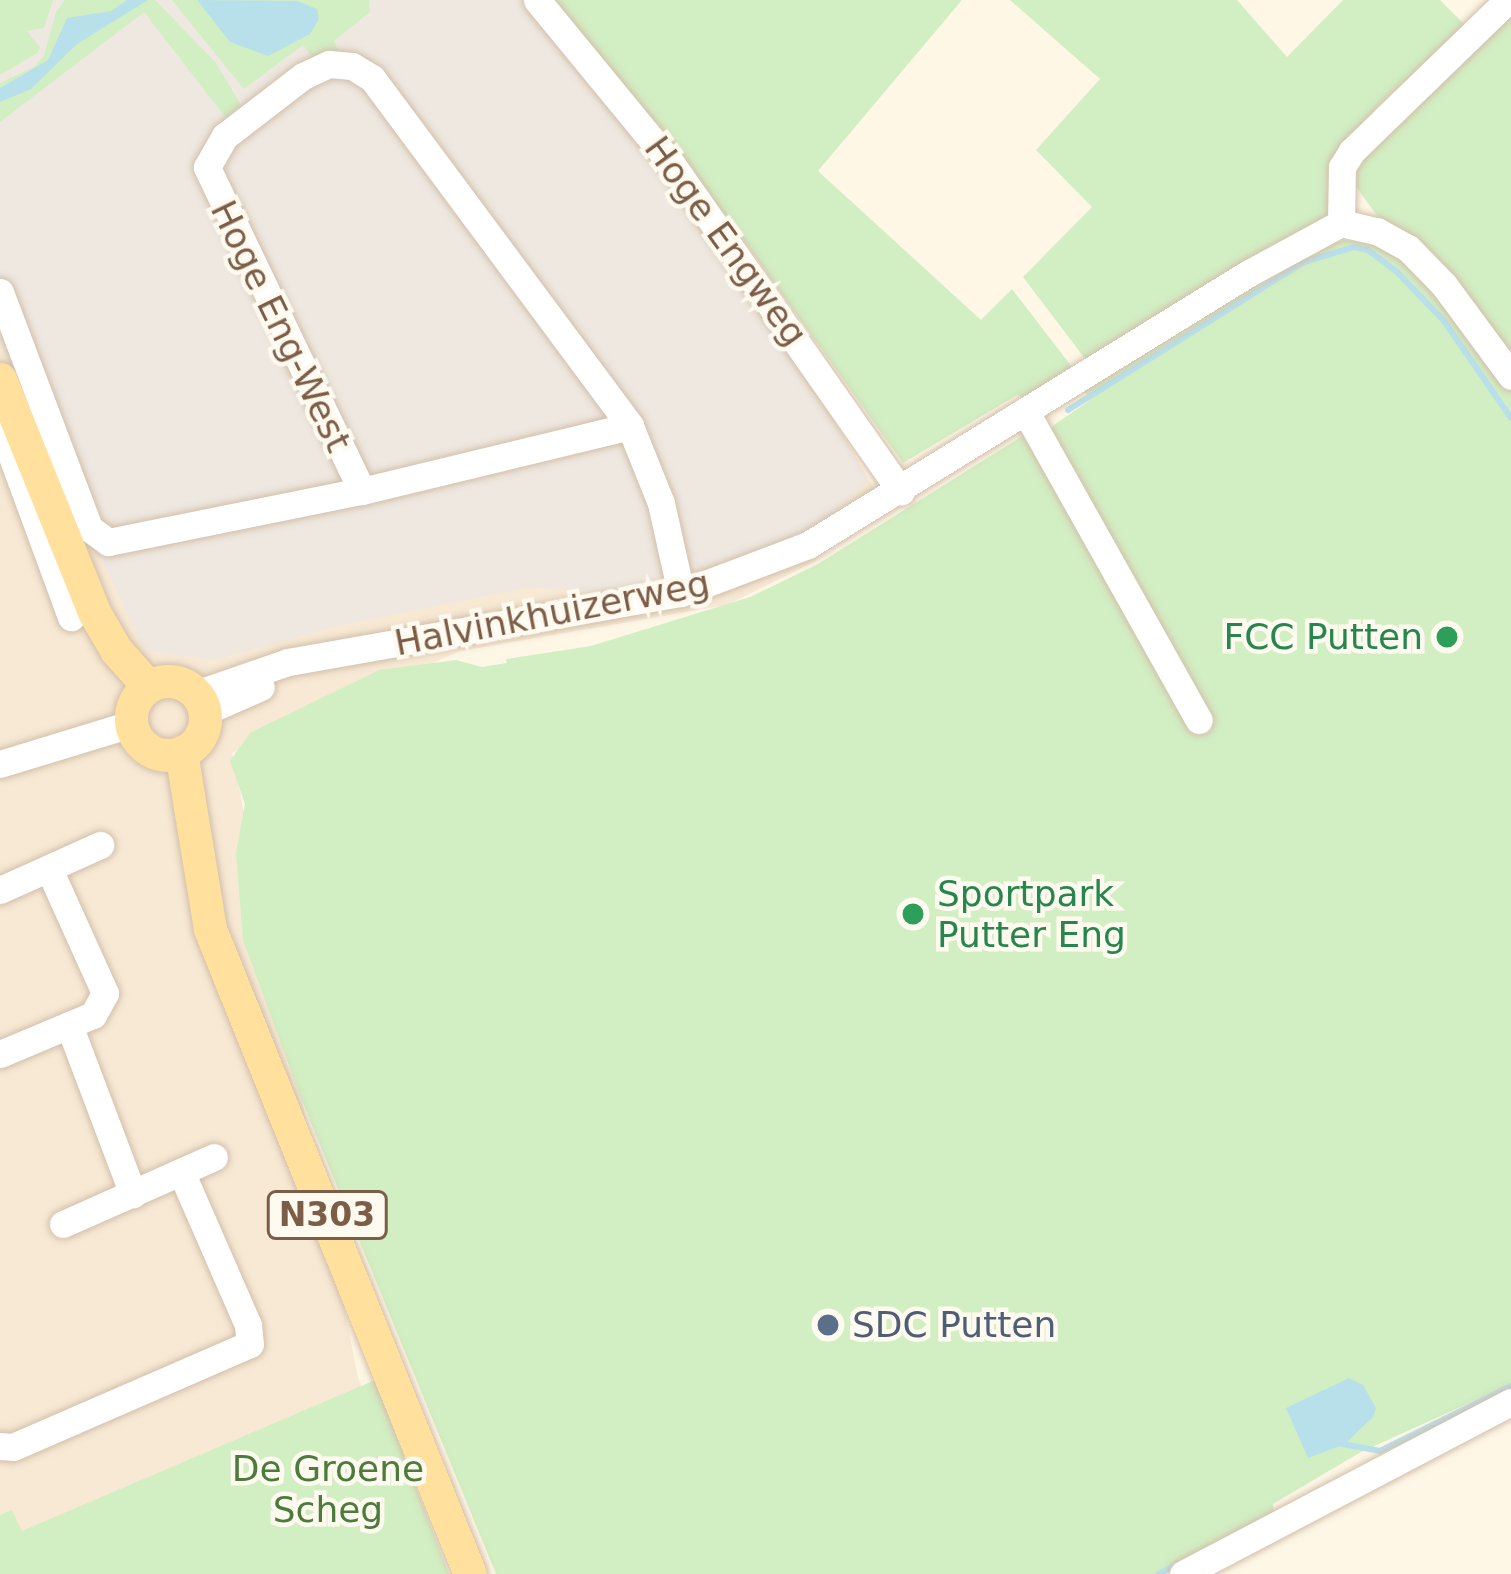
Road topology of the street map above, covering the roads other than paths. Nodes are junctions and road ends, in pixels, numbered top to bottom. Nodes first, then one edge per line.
1 (537, 0) edge
2 (1508, 0) edge
3 (1341, 223) junction
4 (0, 292) edge
5 (1511, 376) edge
6 (0, 379) edge
7 (1027, 414) junction
8 (0, 424) edge
9 (630, 426) junction
10 (362, 491) junction
11 (901, 491) junction
12 (682, 593) junction
13 (71, 617) dead end
14 (200, 703) junction
15 (138, 704) junction
16 (1199, 720) dead end
17 (173, 753) junction
18 (0, 764) edge
19 (100, 845) dead end
20 (49, 868) junction
21 (0, 890) edge
22 (69, 1025) junction
23 (0, 1054) edge
24 (214, 1156) dead end
25 (182, 1174) junction
26 (134, 1194) junction
27 (63, 1225) dead end
28 (1511, 1402) edge
29 (0, 1446) edge
30 (470, 1574) edge
31 (1184, 1574) edge

1 - 11 street, Hoge Engweg
2 - 3 street
3 - 5 street
3 - 7 street, Halvinkhuizerweg
4 - 10 street
6 - 15 main road
7 - 11 street, Halvinkhuizerweg
7 - 16 street
8 - 13 street
9 - 10 street, Hoge Eng-West
9 - 10 street, Hoge Eng-West
9 - 12 street, Hoge Eng-West
11 - 12 street, Halvinkhuizerweg
12 - 14 street, Halvinkhuizerweg
14 - 15 main road
14 - 17 main road
15 - 17 main road
15 - 18 street
17 - 30 main road, N303
19 - 20 street
20 - 21 street
20 - 22 street
22 - 23 street
22 - 26 street
24 - 25 street
25 - 26 street
25 - 29 street
26 - 27 street
28 - 31 street

